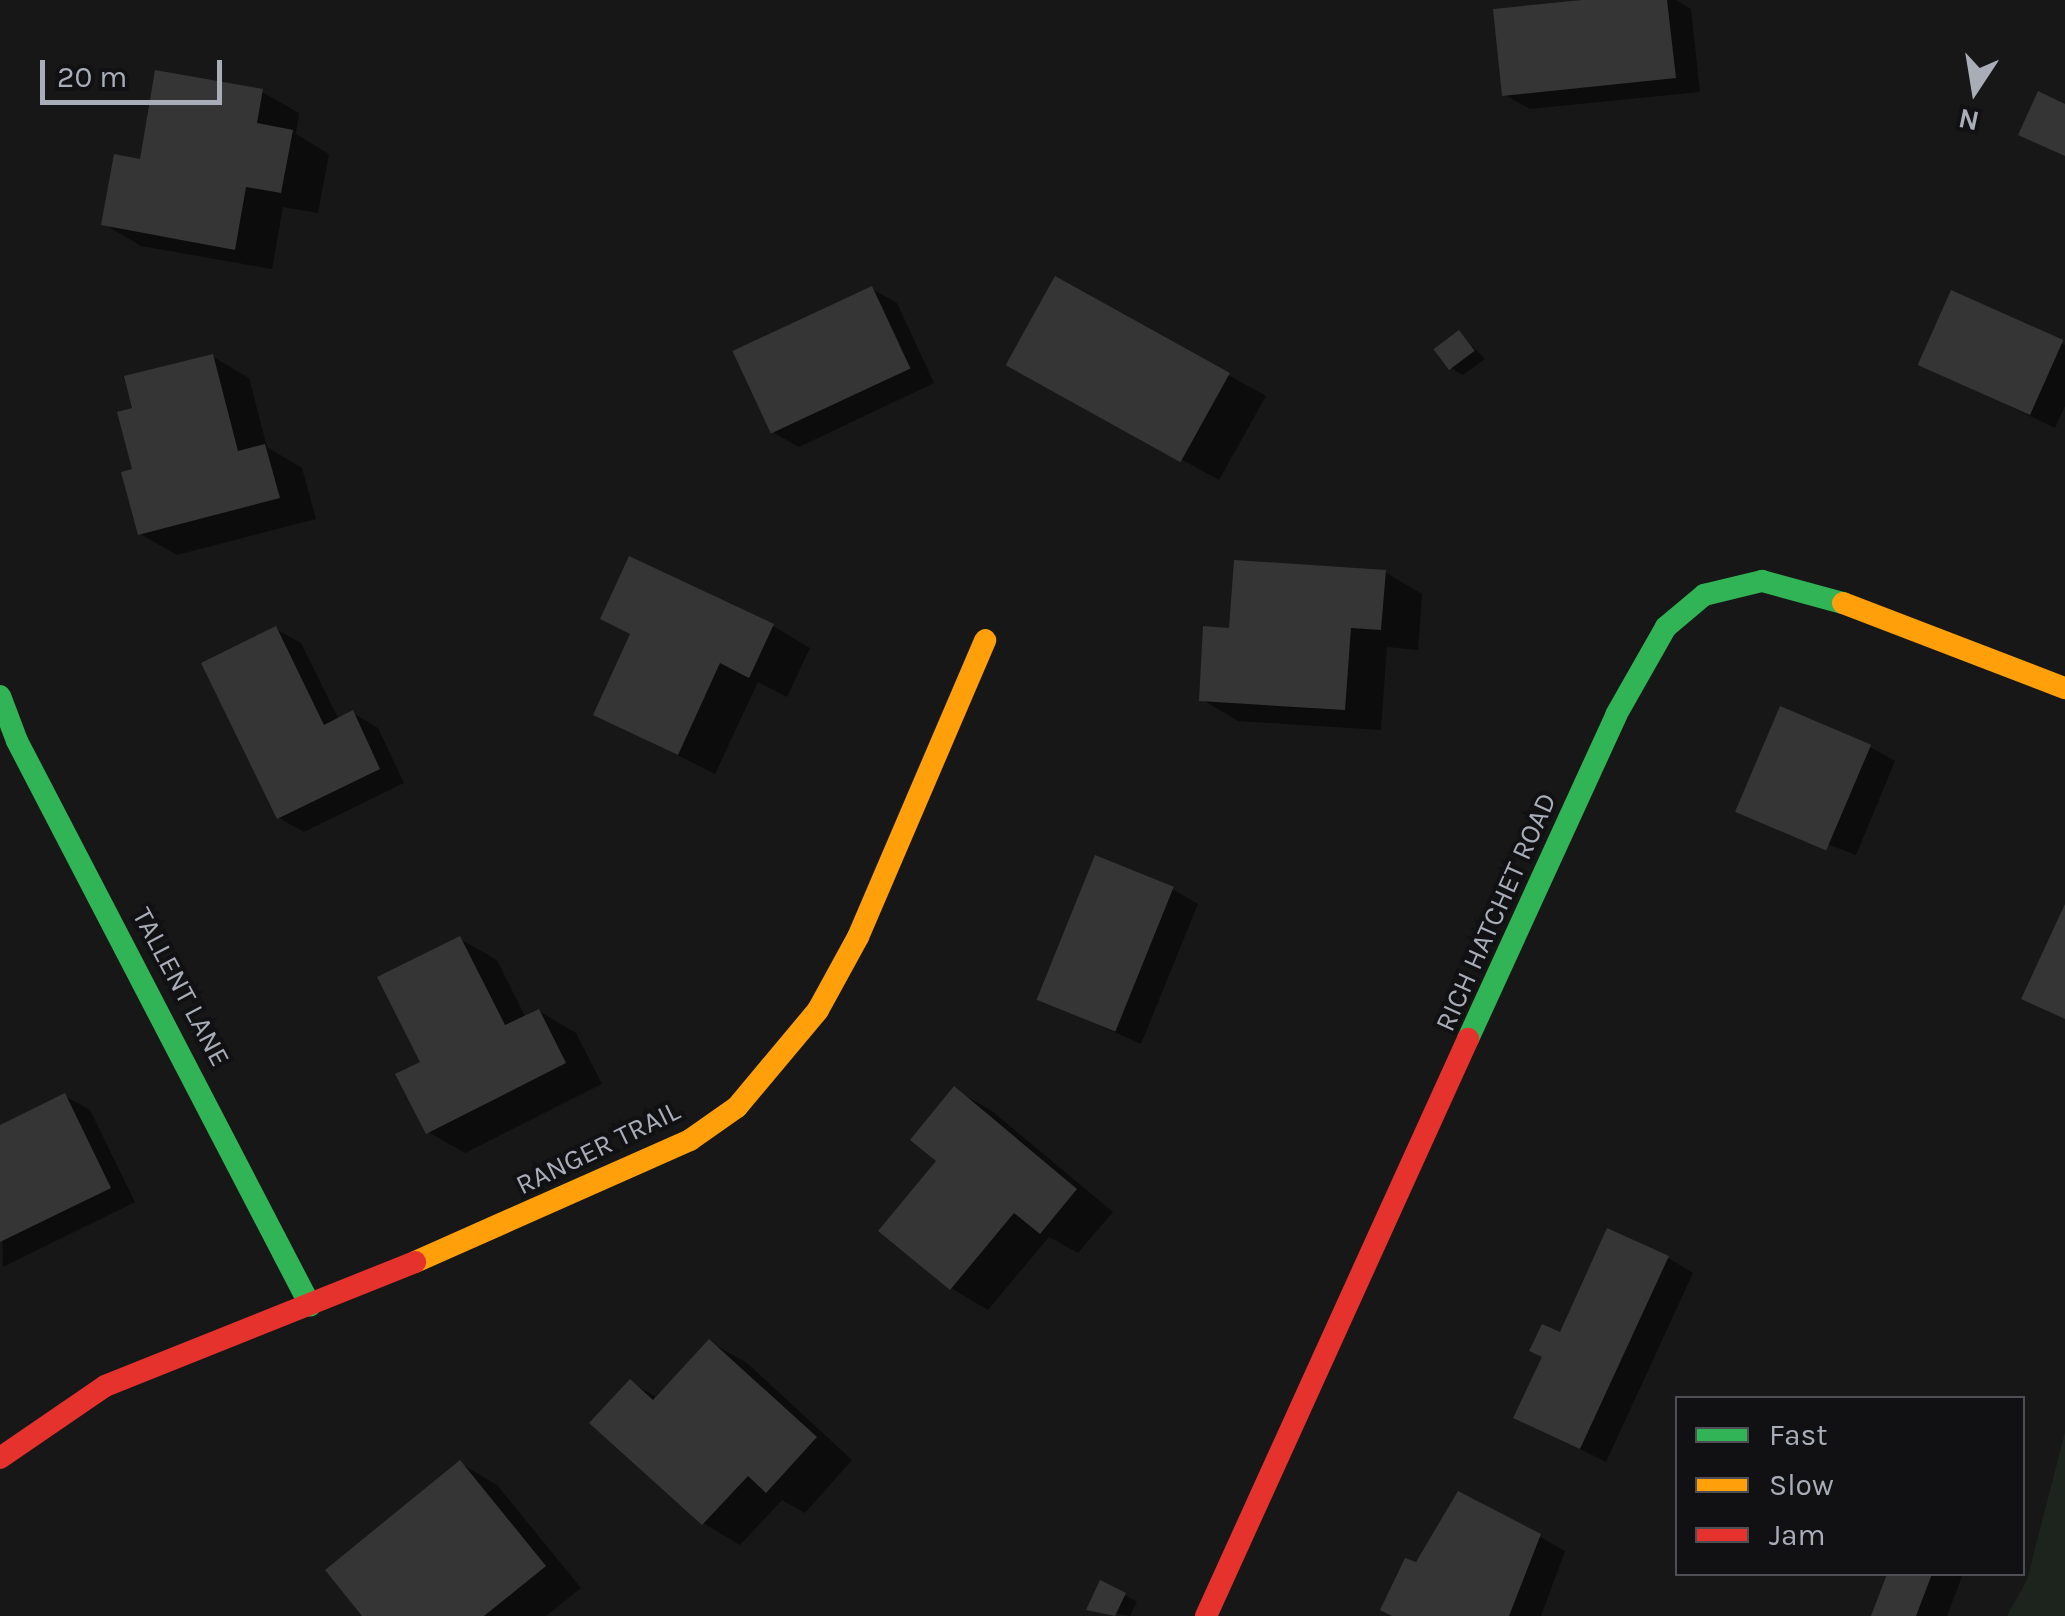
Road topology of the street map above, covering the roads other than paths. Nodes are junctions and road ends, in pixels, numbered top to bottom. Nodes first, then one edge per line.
1 (985, 640) dead end
2 (2065, 688) edge
3 (0, 696) edge
4 (310, 1306) junction
5 (0, 1458) edge
6 (1206, 1616) edge

1 - 4 street, RANGER TRAIL
2 - 6 street, RICH HATCHET ROAD
3 - 4 street, TALLENT LANE
4 - 5 street, RANGER TRAIL

